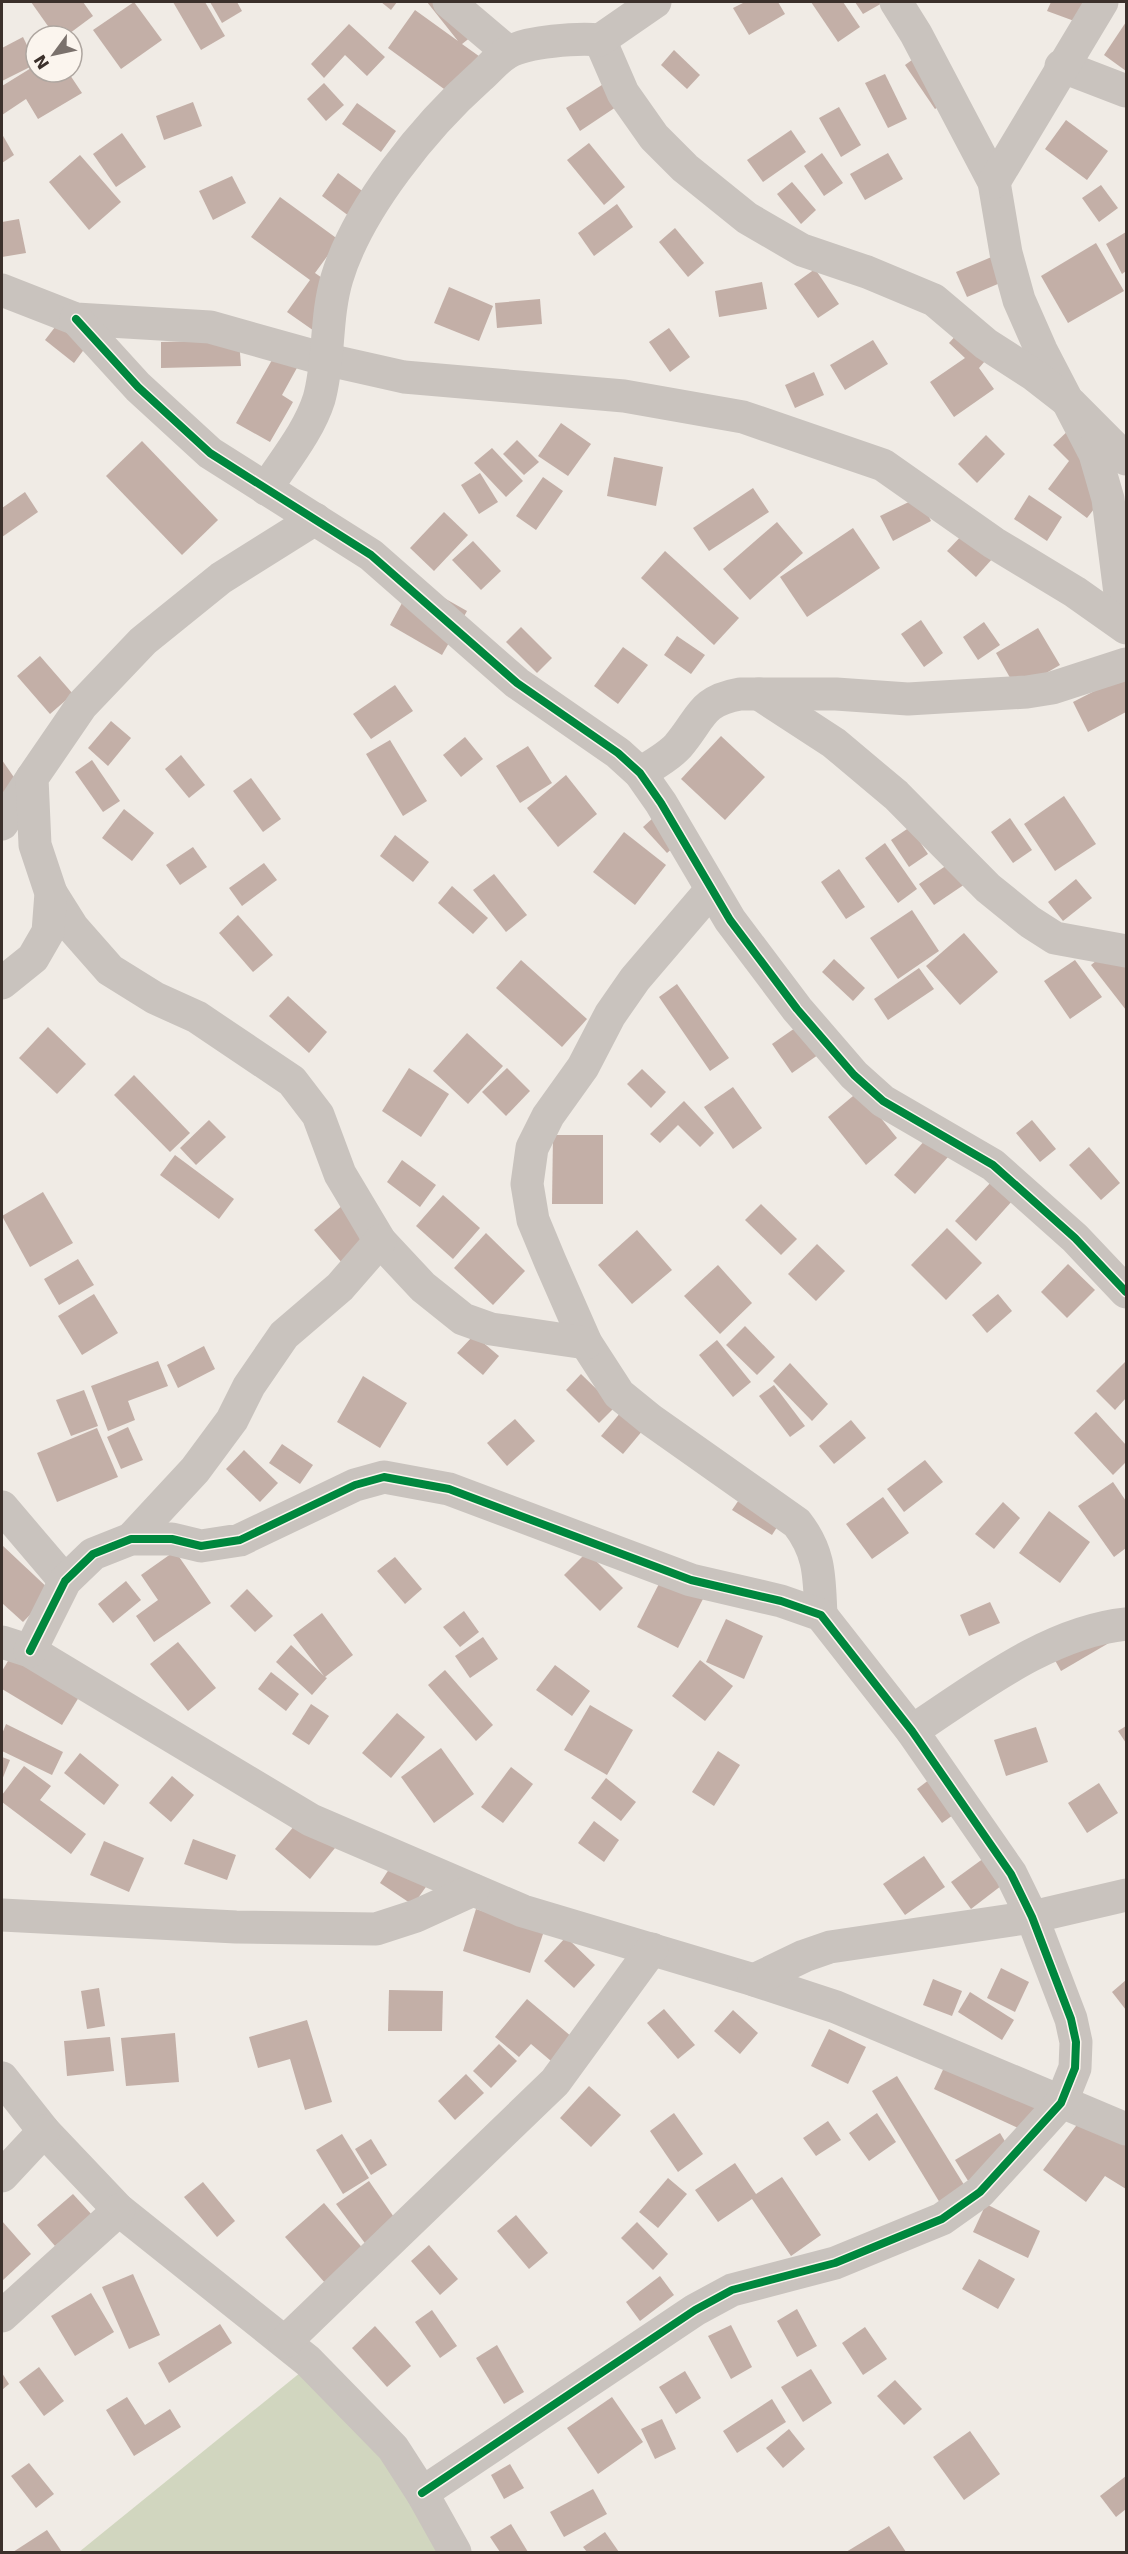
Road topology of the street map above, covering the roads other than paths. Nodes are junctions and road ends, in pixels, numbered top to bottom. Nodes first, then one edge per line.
1 (449, 2) edge
2 (655, 2) edge
3 (896, 2) edge
4 (1102, 2) edge
5 (600, 40) junction
6 (508, 52) junction
7 (1061, 66) junction
8 (1126, 91) edge
9 (994, 182) junction
10 (2, 290) edge
11 (76, 319) junction
12 (324, 358) junction
13 (1070, 403) junction
14 (1126, 459) edge
15 (266, 489) junction
16 (315, 519) junction
17 (1125, 626) edge
18 (1126, 664) edge
19 (759, 694) junction
20 (640, 773) junction
21 (32, 778) junction
22 (2, 825) edge
23 (711, 890) junction
24 (51, 893) junction
25 (1126, 951) edge
26 (2, 983) edge
27 (380, 1241) junction
28 (1126, 1292) edge
29 (586, 1343) junction
30 (2, 1507) edge
31 (131, 1539) junction
32 (65, 1581) junction
33 (821, 1615) junction
34 (1126, 1624) edge
35 (16, 1646) edge
36 (912, 1731) junction
37 (472, 1890) junction
38 (1126, 1895) edge
39 (2, 1915) edge
40 (1032, 1917) junction
41 (652, 1949) junction
42 (754, 1980) junction
43 (2, 2078) edge
44 (1061, 2103) junction
45 (1126, 2129) edge
46 (44, 2131) junction
47 (2, 2176) edge
48 (119, 2210) junction
49 (2, 2316) edge
50 (285, 2342) junction
51 (422, 2493) junction
52 (455, 2553) edge

1 - 6 street
2 - 5 street
3 - 9 street
4 - 7 street
5 - 6 street
5 - 13 street
6 - 12 street
7 - 8 street
7 - 9 street
9 - 13 street
10 - 11 street
11 - 12 street
11 - 15 street
12 - 15 street
12 - 17 street
13 - 14 street
13 - 17 street
15 - 16 street
16 - 20 street
16 - 21 street
18 - 19 street
19 - 20 street
19 - 25 street
20 - 23 street
21 - 22 street
21 - 24 street
23 - 28 street
23 - 29 street
24 - 26 street
24 - 27 street
27 - 29 street
27 - 31 street
29 - 33 street
30 - 32 street
31 - 32 street
31 - 33 street
32 - 35 street
33 - 36 street
34 - 36 street
35 - 37 street
36 - 40 street
37 - 39 street
37 - 41 street
38 - 40 street
40 - 42 street
40 - 44 street
41 - 42 street
41 - 50 street
42 - 44 street
43 - 46 street
44 - 45 street
44 - 51 street
46 - 47 street
46 - 48 street
48 - 49 street
48 - 50 street
50 - 51 street
51 - 52 street

